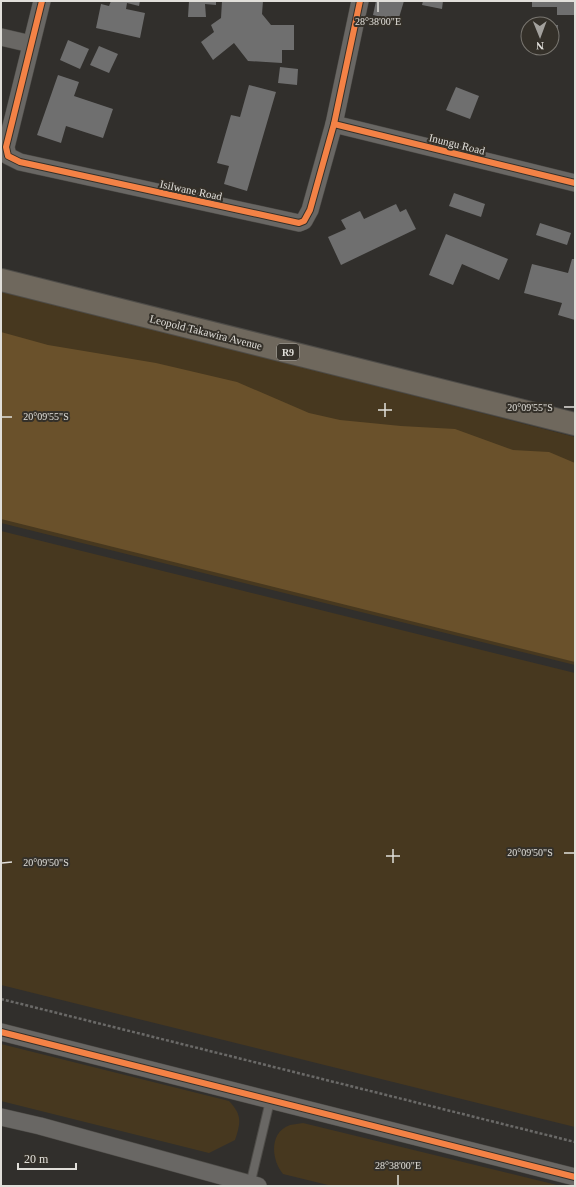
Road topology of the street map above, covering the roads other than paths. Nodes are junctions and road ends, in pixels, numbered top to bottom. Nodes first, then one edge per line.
1 (42, 1) edge
2 (360, 1) edge
3 (1, 37) edge
4 (31, 44) junction
5 (334, 124) junction
6 (575, 183) edge
7 (1, 280) edge
8 (575, 424) edge
9 (1, 1032) edge
10 (270, 1100) junction
11 (1, 1117) edge
12 (575, 1177) edge
13 (253, 1185) edge

1 - 4 street, Isilwane Road
2 - 5 street, Isilwane Road
3 - 4 street
4 - 5 street, Isilwane Road
5 - 6 street, Inungu Road
7 - 8 highway, Leopold Takawira Avenue / R9
9 - 10 street
10 - 12 street
10 - 13 lane
11 - 13 street

